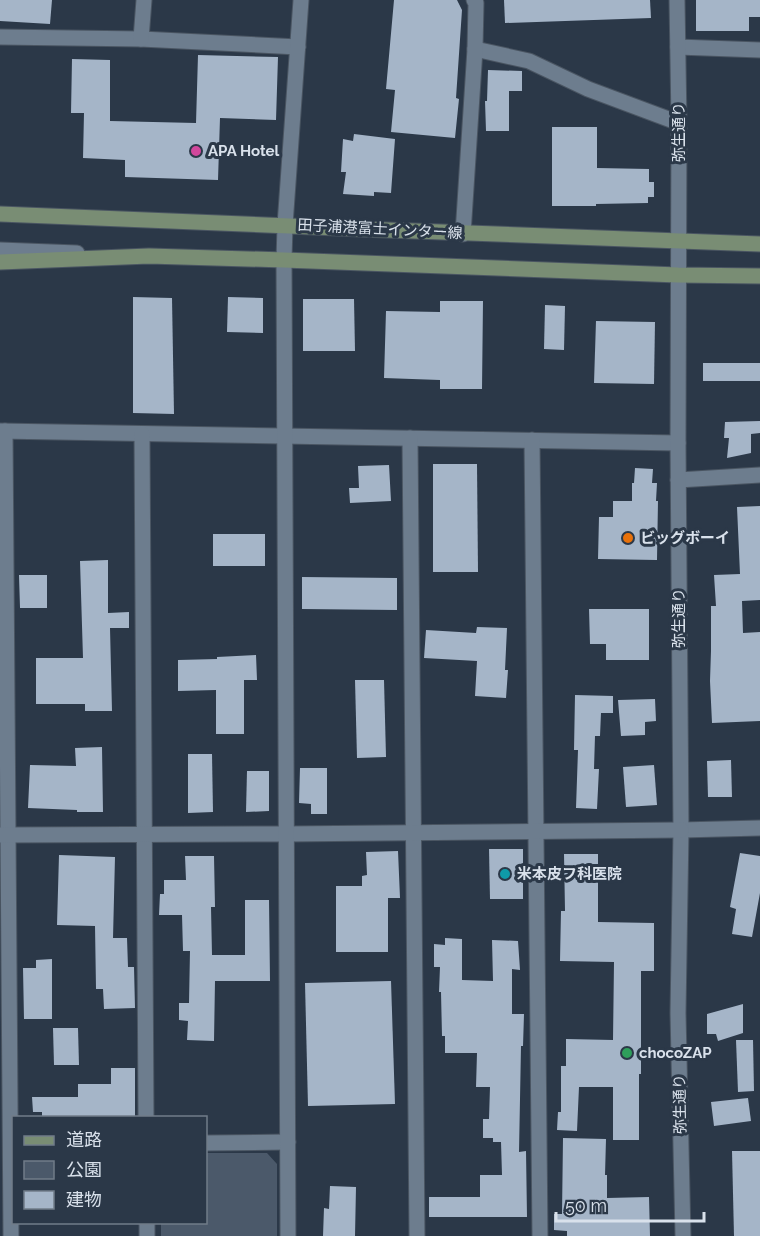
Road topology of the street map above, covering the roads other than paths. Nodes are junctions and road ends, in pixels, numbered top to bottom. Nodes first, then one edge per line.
1 (144, 0) edge
2 (301, 0) edge
3 (474, 0) edge
4 (677, 0) edge
5 (0, 37) edge
6 (141, 39) junction
7 (297, 47) junction
8 (678, 47) junction
9 (475, 49) junction
10 (760, 50) edge
11 (679, 123) junction
12 (0, 214) edge
13 (285, 225) junction
14 (463, 234) junction
15 (678, 242) junction
16 (760, 244) edge
17 (0, 250) edge
18 (149, 256) junction
19 (284, 260) junction
20 (0, 262) edge
21 (678, 275) junction
22 (760, 276) edge
23 (3, 431) edge
24 (142, 434) junction
25 (284, 435) junction
26 (410, 438) junction
27 (532, 440) junction
28 (678, 443) junction
29 (760, 475) edge
30 (678, 480) junction
31 (3, 682) edge
32 (760, 828) edge
33 (681, 830) junction
34 (537, 831) junction
35 (414, 833) junction
36 (286, 834) junction
37 (4, 835) edge
38 (145, 835) junction
39 (146, 1116) edge
40 (288, 1142) junction
41 (207, 1143) edge
42 (11, 1236) edge
43 (288, 1236) edge
44 (417, 1236) edge
45 (540, 1236) edge
46 (683, 1236) edge

1 - 6 street
2 - 7 street
3 - 9 street
4 - 8 street, 弥生通り
5 - 6 street
6 - 7 street
7 - 13 street
8 - 10 street
8 - 11 street, 弥生通り
9 - 11 street
9 - 14 street
11 - 15 street, 弥生通り
12 - 13 main road, 田子浦港富士インター線
13 - 14 main road, 田子浦港富士インター線
13 - 19 street
14 - 15 main road, 田子浦港富士インター線
15 - 16 main road, 田子浦港富士インター線
15 - 21 street, 弥生通り
17 - 18 street
18 - 19 main road
18 - 20 main road
19 - 21 main road
19 - 25 street
21 - 22 main road
21 - 28 street, 弥生通り
23 - 24 street
23 - 31 street
24 - 25 street
24 - 38 street
25 - 26 street
25 - 36 street
26 - 27 street
26 - 35 street
27 - 28 street
27 - 34 street
28 - 30 street, 弥生通り
29 - 30 street
30 - 33 street, 弥生通り
31 - 37 street
32 - 33 street
33 - 34 street
33 - 46 street, 弥生通り
34 - 35 street
34 - 45 street
35 - 36 street
35 - 44 street
36 - 38 street
36 - 40 street
37 - 38 street
37 - 42 street
38 - 39 street
40 - 41 street
40 - 43 street

